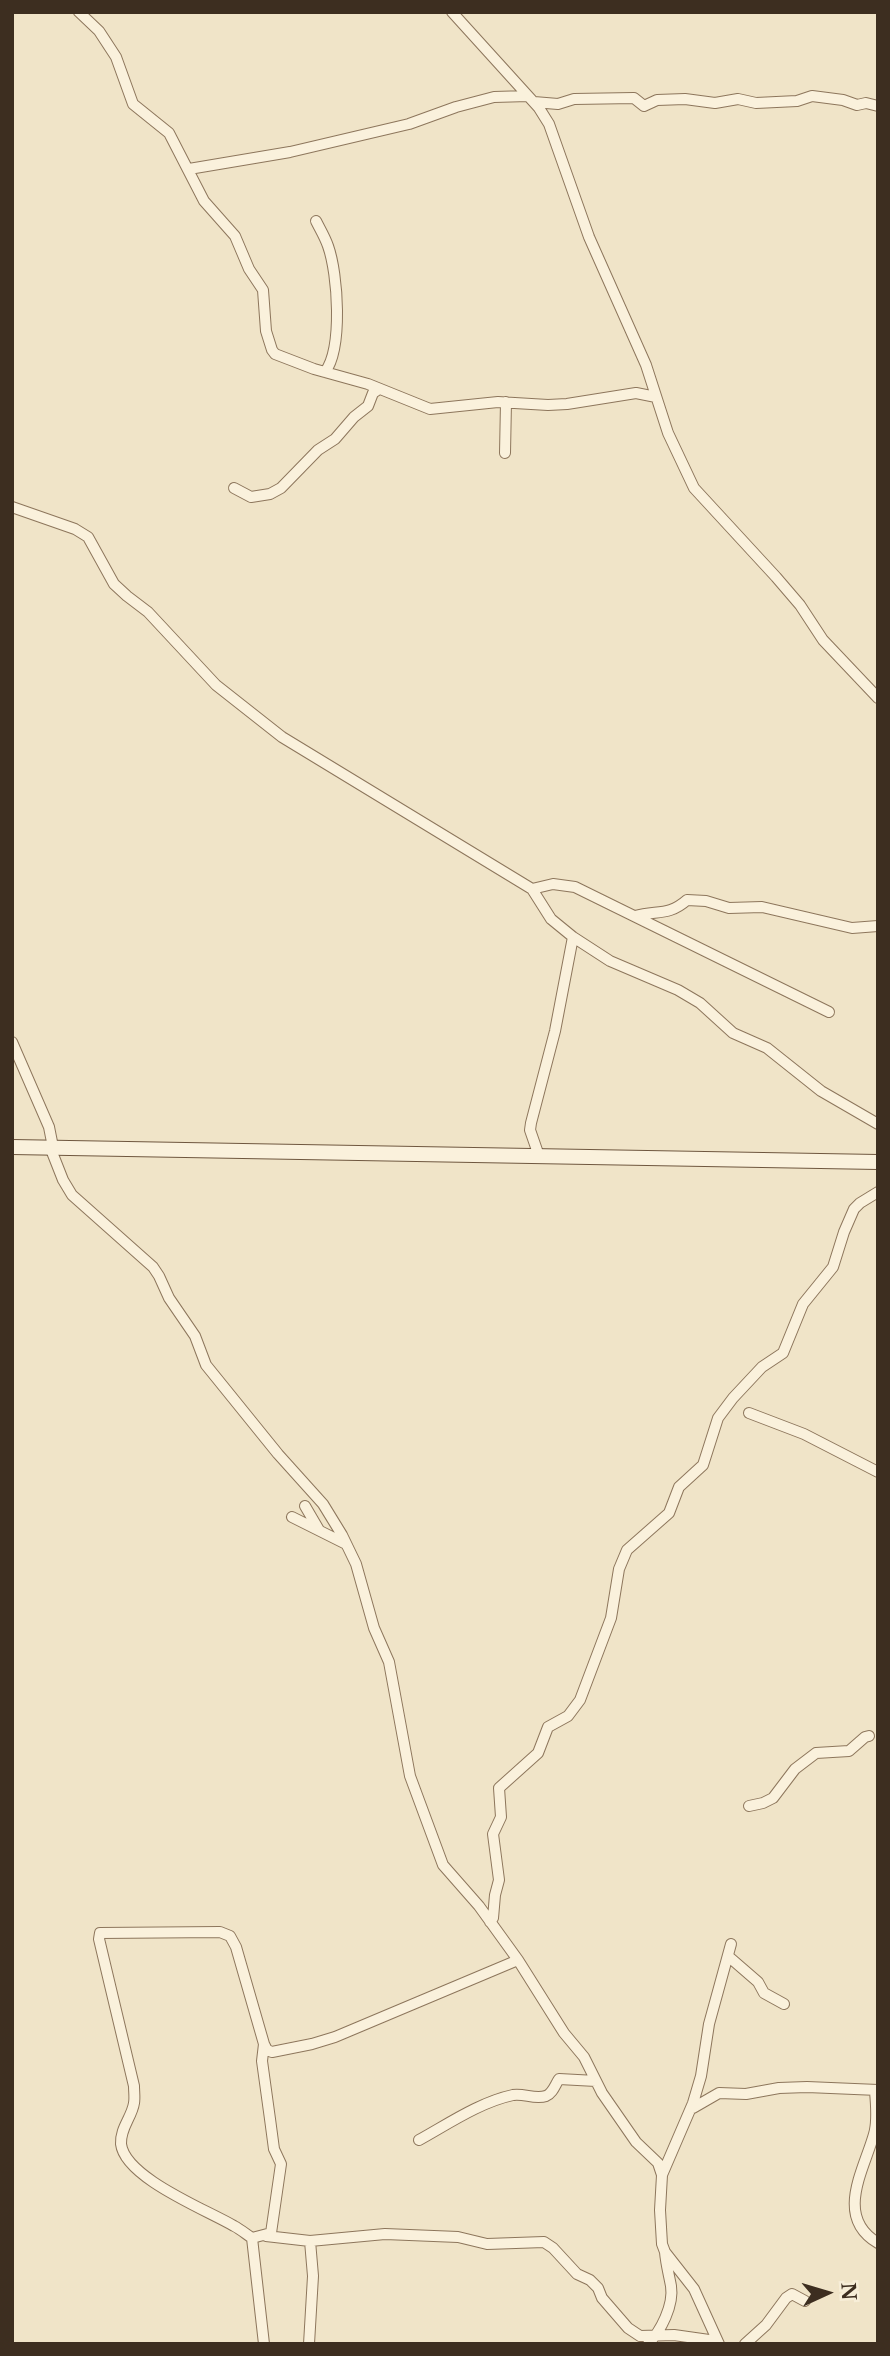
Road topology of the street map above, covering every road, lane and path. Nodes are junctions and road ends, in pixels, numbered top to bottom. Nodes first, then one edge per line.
1 (79, 12) edge
2 (452, 12) edge
3 (531, 99) junction
4 (878, 106) edge
5 (189, 169) junction
6 (316, 221) dead end
7 (334, 359) junction
8 (325, 372) junction
9 (340, 376) junction
10 (379, 389) junction
11 (656, 397) junction
12 (506, 402) junction
13 (505, 453) dead end
14 (234, 488) dead end
15 (12, 507) edge
16 (878, 698) edge
17 (531, 889) junction
18 (635, 916) junction
19 (878, 926) edge
20 (573, 937) junction
21 (829, 1012) dead end
22 (12, 1042) edge
23 (878, 1124) edge
24 (12, 1147) edge
25 (51, 1147) junction
26 (539, 1156) junction
27 (878, 1162) edge
28 (878, 1192) edge
29 (749, 1413) dead end
30 (878, 1472) edge
31 (304, 1506) dead end
32 (292, 1517) dead end
33 (319, 1531) junction
34 (346, 1544) junction
35 (869, 1736) dead end
36 (749, 1806) dead end
37 (490, 1922) junction
38 (731, 1944) dead end
39 (728, 1956) junction
40 (518, 1960) junction
41 (784, 2004) dead end
42 (264, 2044) junction
43 (596, 2081) junction
44 (877, 2090) edge
45 (690, 2110) junction
46 (419, 2140) dead end
47 (662, 2175) junction
48 (257, 2237) junction
49 (310, 2241) junction
50 (878, 2243) edge
51 (665, 2252) junction
52 (805, 2301) dead end
53 (652, 2340) edge
54 (264, 2344) edge
55 (309, 2344) edge
56 (717, 2344) edge
57 (746, 2344) edge

1 - 5 street
2 - 3 street
3 - 4 street
3 - 5 street
3 - 11 street
5 - 8 street
6 - 7 street
7 - 8 street
7 - 9 street
8 - 9 street
9 - 10 street
10 - 12 street
10 - 14 street
11 - 12 street
11 - 16 street
12 - 13 street
15 - 17 street
17 - 18 street
17 - 20 street
18 - 19 street
18 - 21 street
20 - 23 street
20 - 26 street
22 - 25 street
24 - 25 street
25 - 26 street
25 - 34 street
26 - 27 street
28 - 37 street
29 - 30 street
31 - 33 street
32 - 33 street
33 - 34 street
34 - 37 street
35 - 36 street
37 - 40 street
38 - 39 street
39 - 41 street
39 - 45 street
40 - 42 street
40 - 43 street
42 - 48 street
42 - 48 street
43 - 46 street
43 - 47 street
44 - 45 street
44 - 50 street
45 - 47 street
47 - 51 street
48 - 49 street
48 - 54 street
49 - 53 street
49 - 55 street
51 - 53 street
51 - 56 street
52 - 57 street
53 - 56 street

